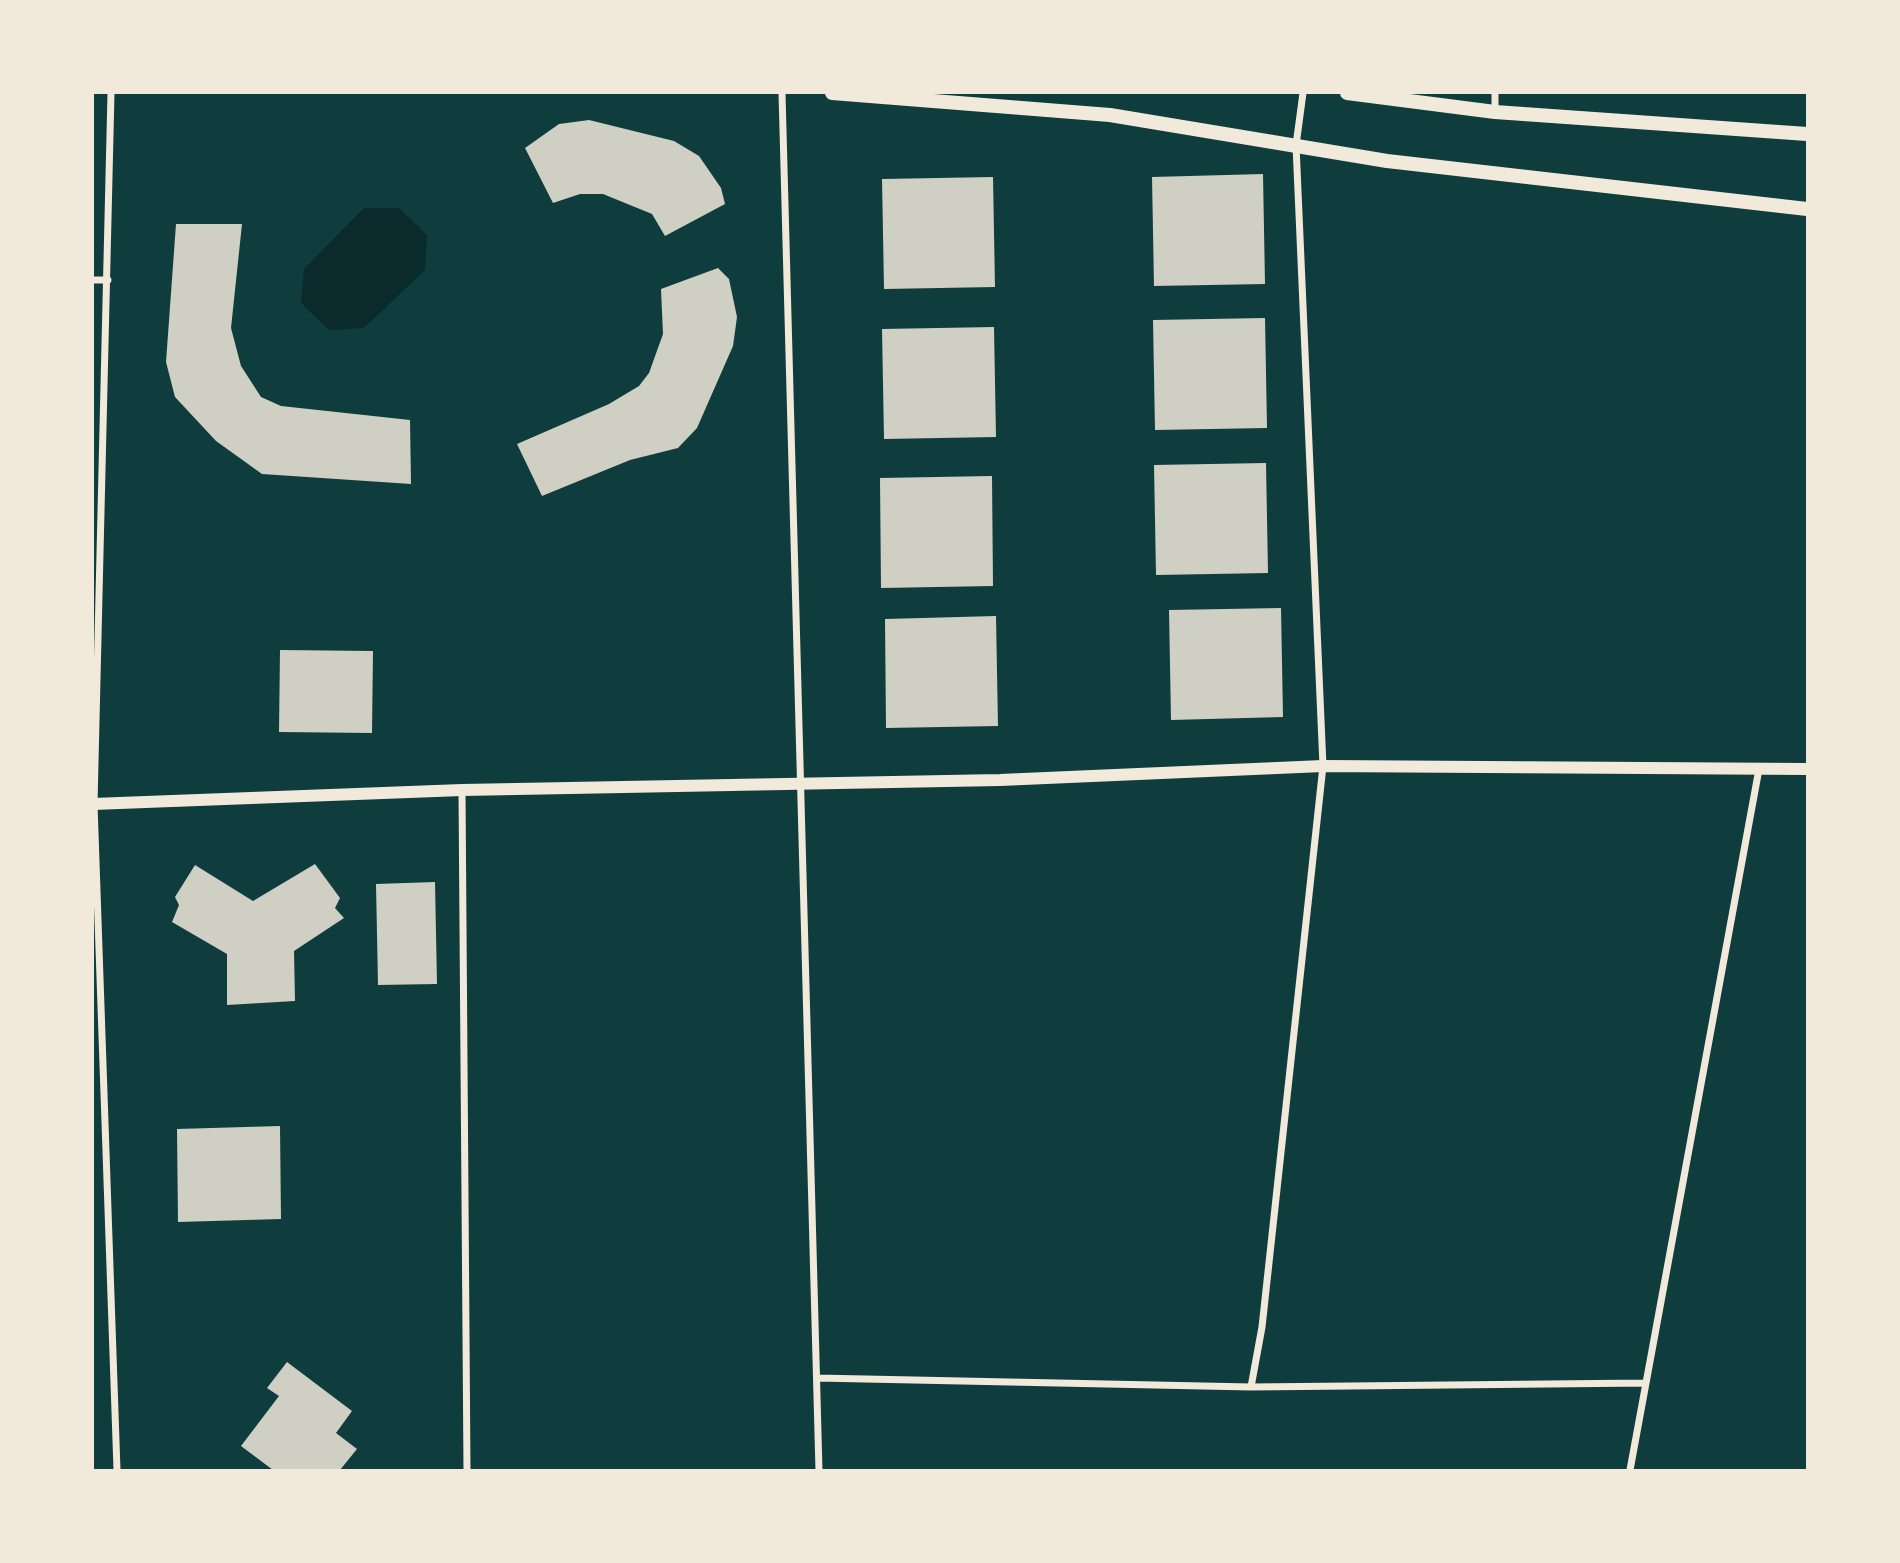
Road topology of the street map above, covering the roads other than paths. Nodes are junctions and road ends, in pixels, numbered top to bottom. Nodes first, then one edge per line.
1 (111, 93) edge
2 (782, 93) edge
3 (832, 93) edge
4 (1303, 93) edge
5 (1347, 93) edge
6 (1495, 93) edge
7 (1495, 112) junction
8 (1807, 134) edge
9 (1296, 145) junction
10 (1807, 209) edge
11 (93, 280) edge
12 (108, 280) junction
13 (1323, 766) junction
14 (1759, 766) junction
15 (1807, 769) edge
16 (800, 784) junction
17 (463, 790) junction
18 (93, 804) edge
19 (817, 1378) junction
20 (1646, 1383) junction
21 (1251, 1387) junction
22 (117, 1470) edge
23 (467, 1470) edge
24 (819, 1470) edge
25 (1630, 1470) edge

1 - 12 street
2 - 16 street
3 - 9 main road
4 - 9 street
5 - 7 main road
6 - 7 street
7 - 8 main road
9 - 10 main road
9 - 13 street
11 - 12 street
12 - 18 street
13 - 14 street
13 - 16 street
13 - 21 street
14 - 15 street
14 - 20 street
16 - 17 street
16 - 19 street
17 - 18 street
17 - 23 street
18 - 22 street
19 - 21 street
19 - 24 street
20 - 21 street
20 - 25 street

